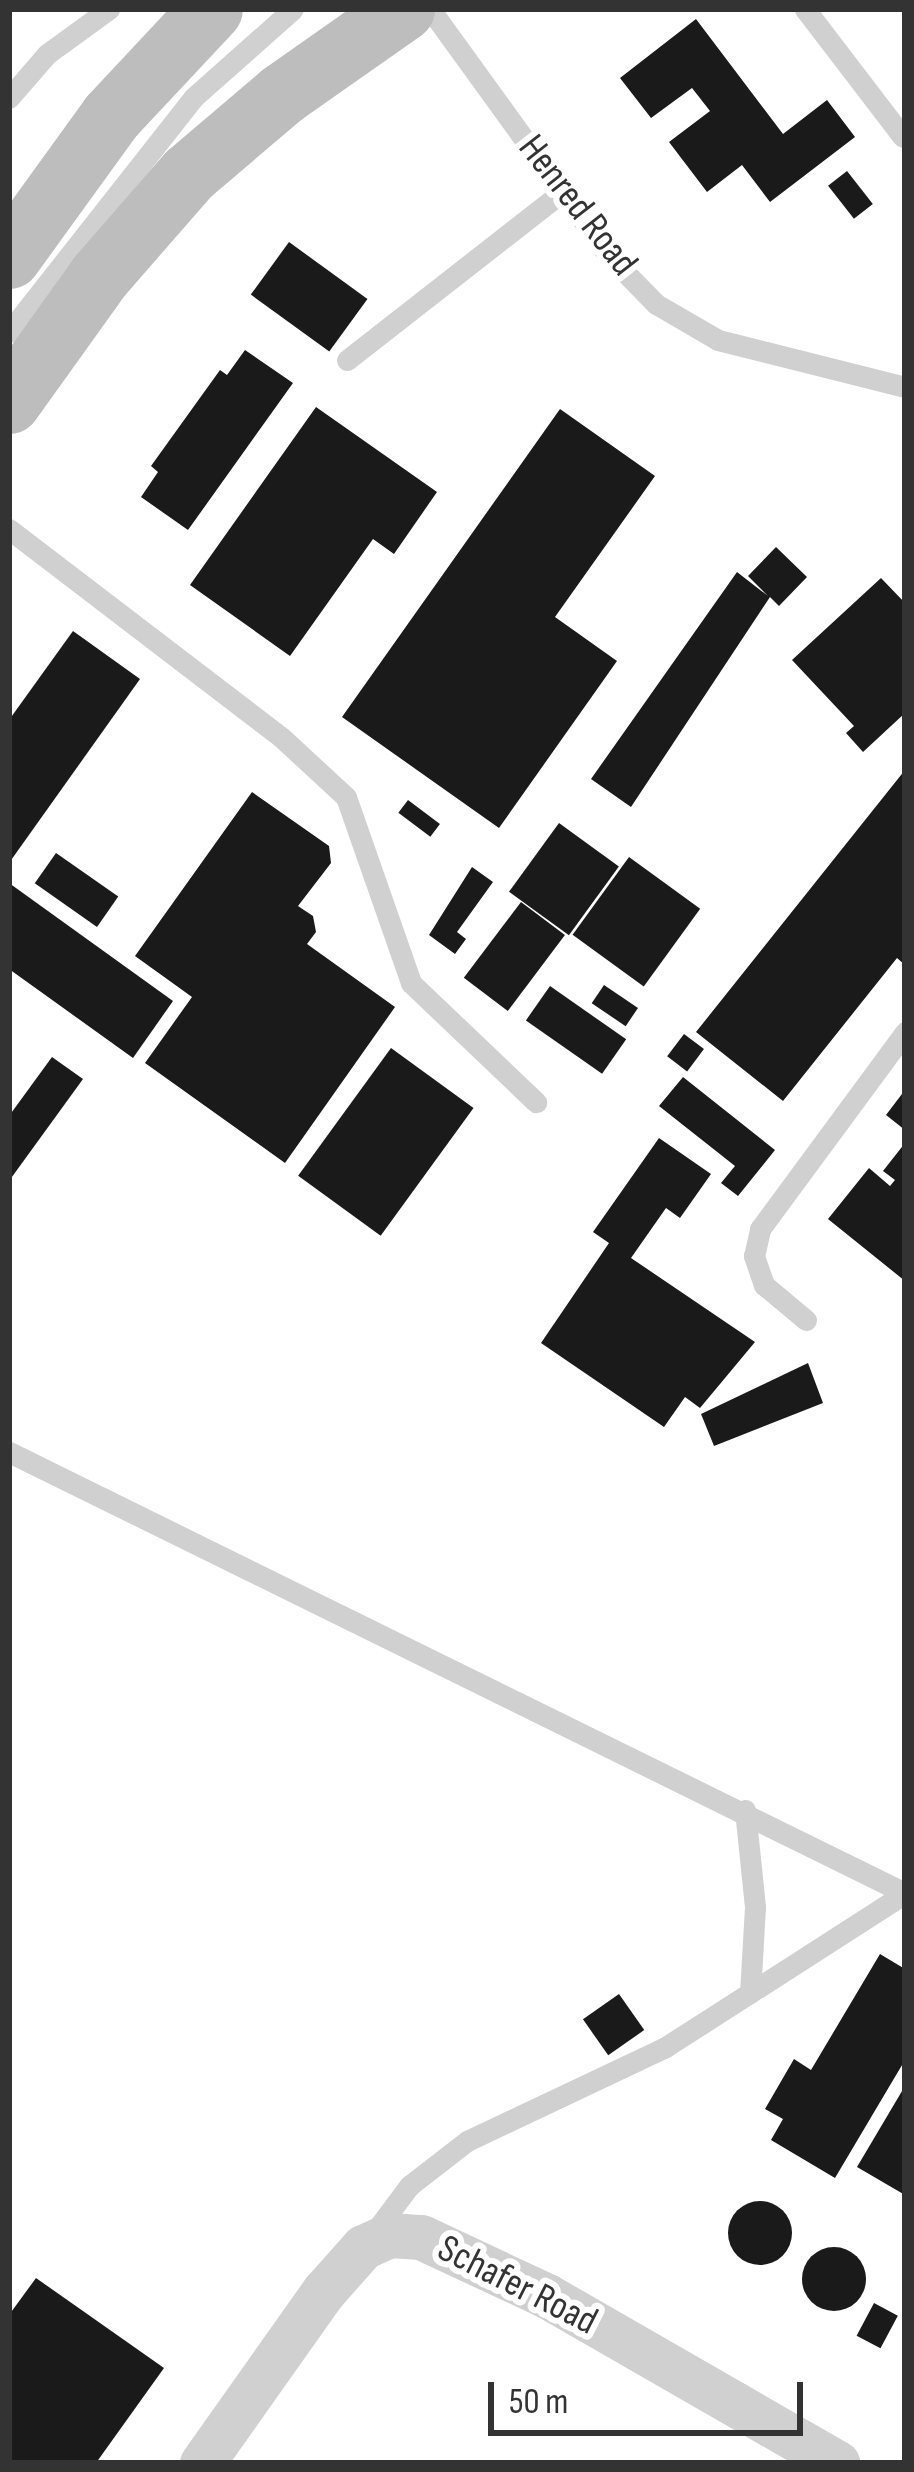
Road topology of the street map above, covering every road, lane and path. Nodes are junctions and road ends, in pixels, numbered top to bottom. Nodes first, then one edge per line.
1 (109, 9) edge
2 (211, 9) edge
3 (293, 9) edge
4 (403, 9) edge
5 (430, 9) edge
6 (805, 9) edge
7 (9, 98) edge
8 (903, 136) edge
9 (562, 191) junction
10 (9, 257) edge
11 (9, 332) edge
12 (347, 360) dead end
13 (905, 386) edge
14 (9, 402) edge
15 (9, 529) edge
16 (905, 1032) edge
17 (536, 1102) dead end
18 (806, 1320) dead end
19 (9, 1452) edge
20 (745, 1810) junction
21 (905, 1893) edge
22 (750, 1993) junction
23 (363, 2247) junction
24 (202, 2463) edge
25 (837, 2463) edge

1 - 7 lane
2 - 10 main road
3 - 11 lane
4 - 14 main road
5 - 9 lane, Henred Road
6 - 8 lane
9 - 12 lane
9 - 13 lane, Henred Road
15 - 17 lane
16 - 18 lane
19 - 20 lane
20 - 21 lane
20 - 22 lane
21 - 22 lane
22 - 23 lane
23 - 24 street
23 - 25 street, Schafer Road

